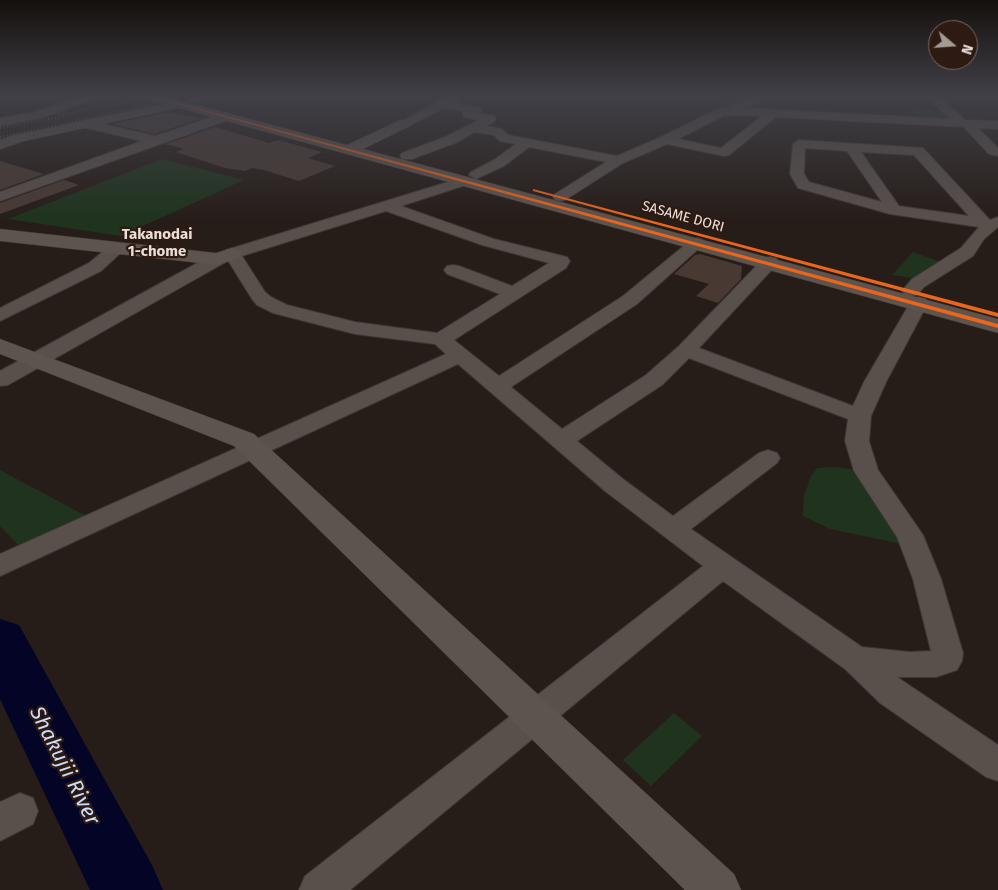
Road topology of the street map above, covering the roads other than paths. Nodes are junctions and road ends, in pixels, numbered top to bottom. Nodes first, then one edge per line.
1 (23, 138) edge
2 (144, 138) edge
3 (162, 138) edge
4 (316, 138) edge
5 (322, 138) edge
6 (375, 138) edge
7 (455, 138) edge
8 (504, 138) edge
9 (671, 138) edge
10 (742, 138) edge
11 (872, 138) edge
12 (980, 138) edge
13 (15, 139) joint
14 (155, 140) junction
15 (666, 140) junction
16 (527, 142) junction
17 (0, 144) edge
18 (355, 147) junction
19 (851, 147) junction
20 (880, 149) junction
21 (998, 152) edge
22 (407, 156) junction
23 (618, 160) junction
24 (470, 178) junction
25 (0, 197) edge
26 (560, 197) junction
27 (387, 206) junction
28 (894, 209) junction
29 (991, 224) edge
30 (0, 235) edge
31 (697, 243) junction
32 (118, 248) junction
33 (225, 257) junction
34 (770, 262) junction
35 (453, 270) dead end
36 (514, 293) junction
37 (915, 297) junction
38 (0, 314) edge
39 (998, 314) edge
40 (998, 326) edge
41 (0, 346) edge
42 (450, 347) junction
43 (686, 350) junction
44 (36, 360) junction
45 (0, 380) edge
46 (497, 388) junction
47 (860, 416) junction
48 (560, 441) junction
49 (256, 450) junction
50 (768, 458) dead end
51 (673, 529) junction
52 (2, 565) edge
53 (722, 566) junction
54 (856, 660) junction
55 (535, 716) junction
56 (998, 765) edge
57 (320, 890) edge
58 (718, 890) edge

1 - 13 main road
2 - 14 street
3 - 14 street
4 - 18 main road, SASAME DORI
5 - 18 main road, SASAME DORI
6 - 18 main road
7 - 22 street
8 - 16 street
9 - 15 street
10 - 15 street
11 - 20 street
12 - 21 street
13 - 17 street
14 - 25 street
15 - 23 street
16 - 23 street
16 - 24 street
18 - 22 main road, SASAME DORI
18 - 24 main road, SASAME DORI
19 - 20 street
19 - 28 street
19 - 28 street
20 - 29 street
22 - 24 main road, SASAME DORI
23 - 26 street
24 - 26 main road, SASAME DORI
24 - 27 street
24 - 31 main road, SASAME DORI
26 - 37 main road, SASAME DORI
27 - 33 street
27 - 36 street
28 - 29 street
29 - 37 street
30 - 32 main road
31 - 34 main road, SASAME DORI
31 - 46 street
32 - 33 main road
32 - 38 street
33 - 42 street
33 - 44 street
34 - 37 main road, SASAME DORI
34 - 43 street
35 - 36 street
36 - 42 street
37 - 39 main road, SASAME DORI
37 - 40 main road, SASAME DORI
37 - 47 street
41 - 44 main road
42 - 46 street
42 - 49 street
43 - 47 street
43 - 48 street
44 - 45 street
44 - 49 main road
46 - 48 street
47 - 54 street
48 - 51 street
49 - 52 street
49 - 55 main road
50 - 51 street
51 - 53 street
53 - 54 street
53 - 55 street
54 - 56 street
55 - 57 street
55 - 58 main road

